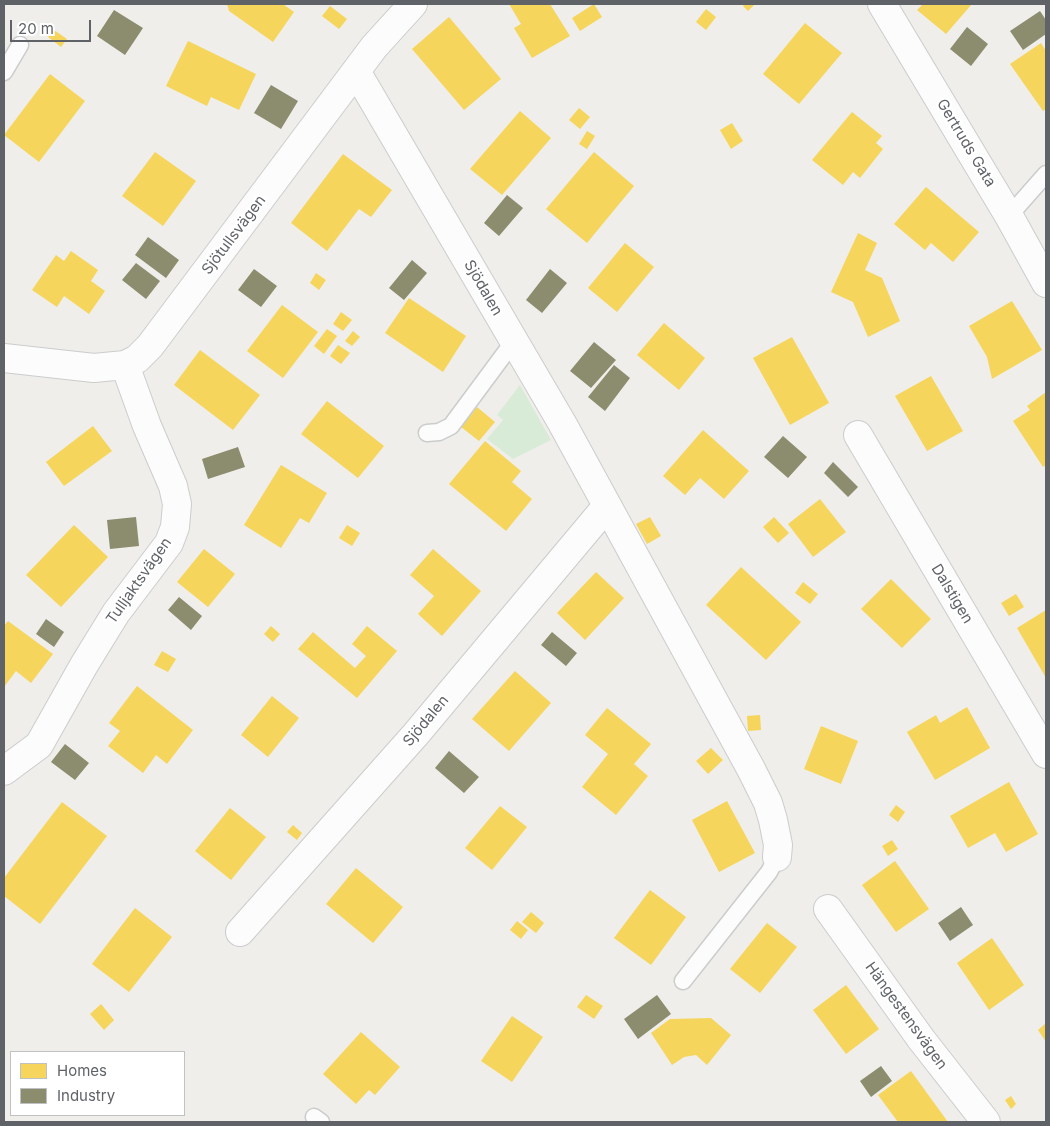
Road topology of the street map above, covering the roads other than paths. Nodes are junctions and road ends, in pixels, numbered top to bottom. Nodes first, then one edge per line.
1 (412, 4) edge
2 (882, 4) edge
3 (20, 45) dead end
4 (4, 72) edge
5 (356, 72) junction
6 (1046, 174) edge
7 (1009, 216) junction
8 (1046, 283) edge
9 (514, 341) junction
10 (4, 358) edge
11 (125, 365) junction
12 (427, 433) dead end
13 (858, 435) dead end
14 (608, 506) junction
15 (1046, 754) edge
16 (4, 771) edge
17 (777, 857) joint
18 (828, 909) dead end
19 (240, 932) dead end
20 (683, 981) dead end
21 (986, 1122) edge

1 - 5 street, Sjötullsvägen
2 - 7 street, Gertruds Gata
3 - 4 lane
5 - 9 street, Sjödalen
5 - 11 street, Sjötullsvägen
6 - 7 lane
7 - 8 street, Gertruds Gata
9 - 12 lane
9 - 14 street, Sjödalen
10 - 11 street
11 - 16 street, Tulljaktsvägen
13 - 15 street, Dalstigen
14 - 17 street, Sjödalen
14 - 19 street, Sjödalen
17 - 20 lane
18 - 21 street, Hängestensvägen

